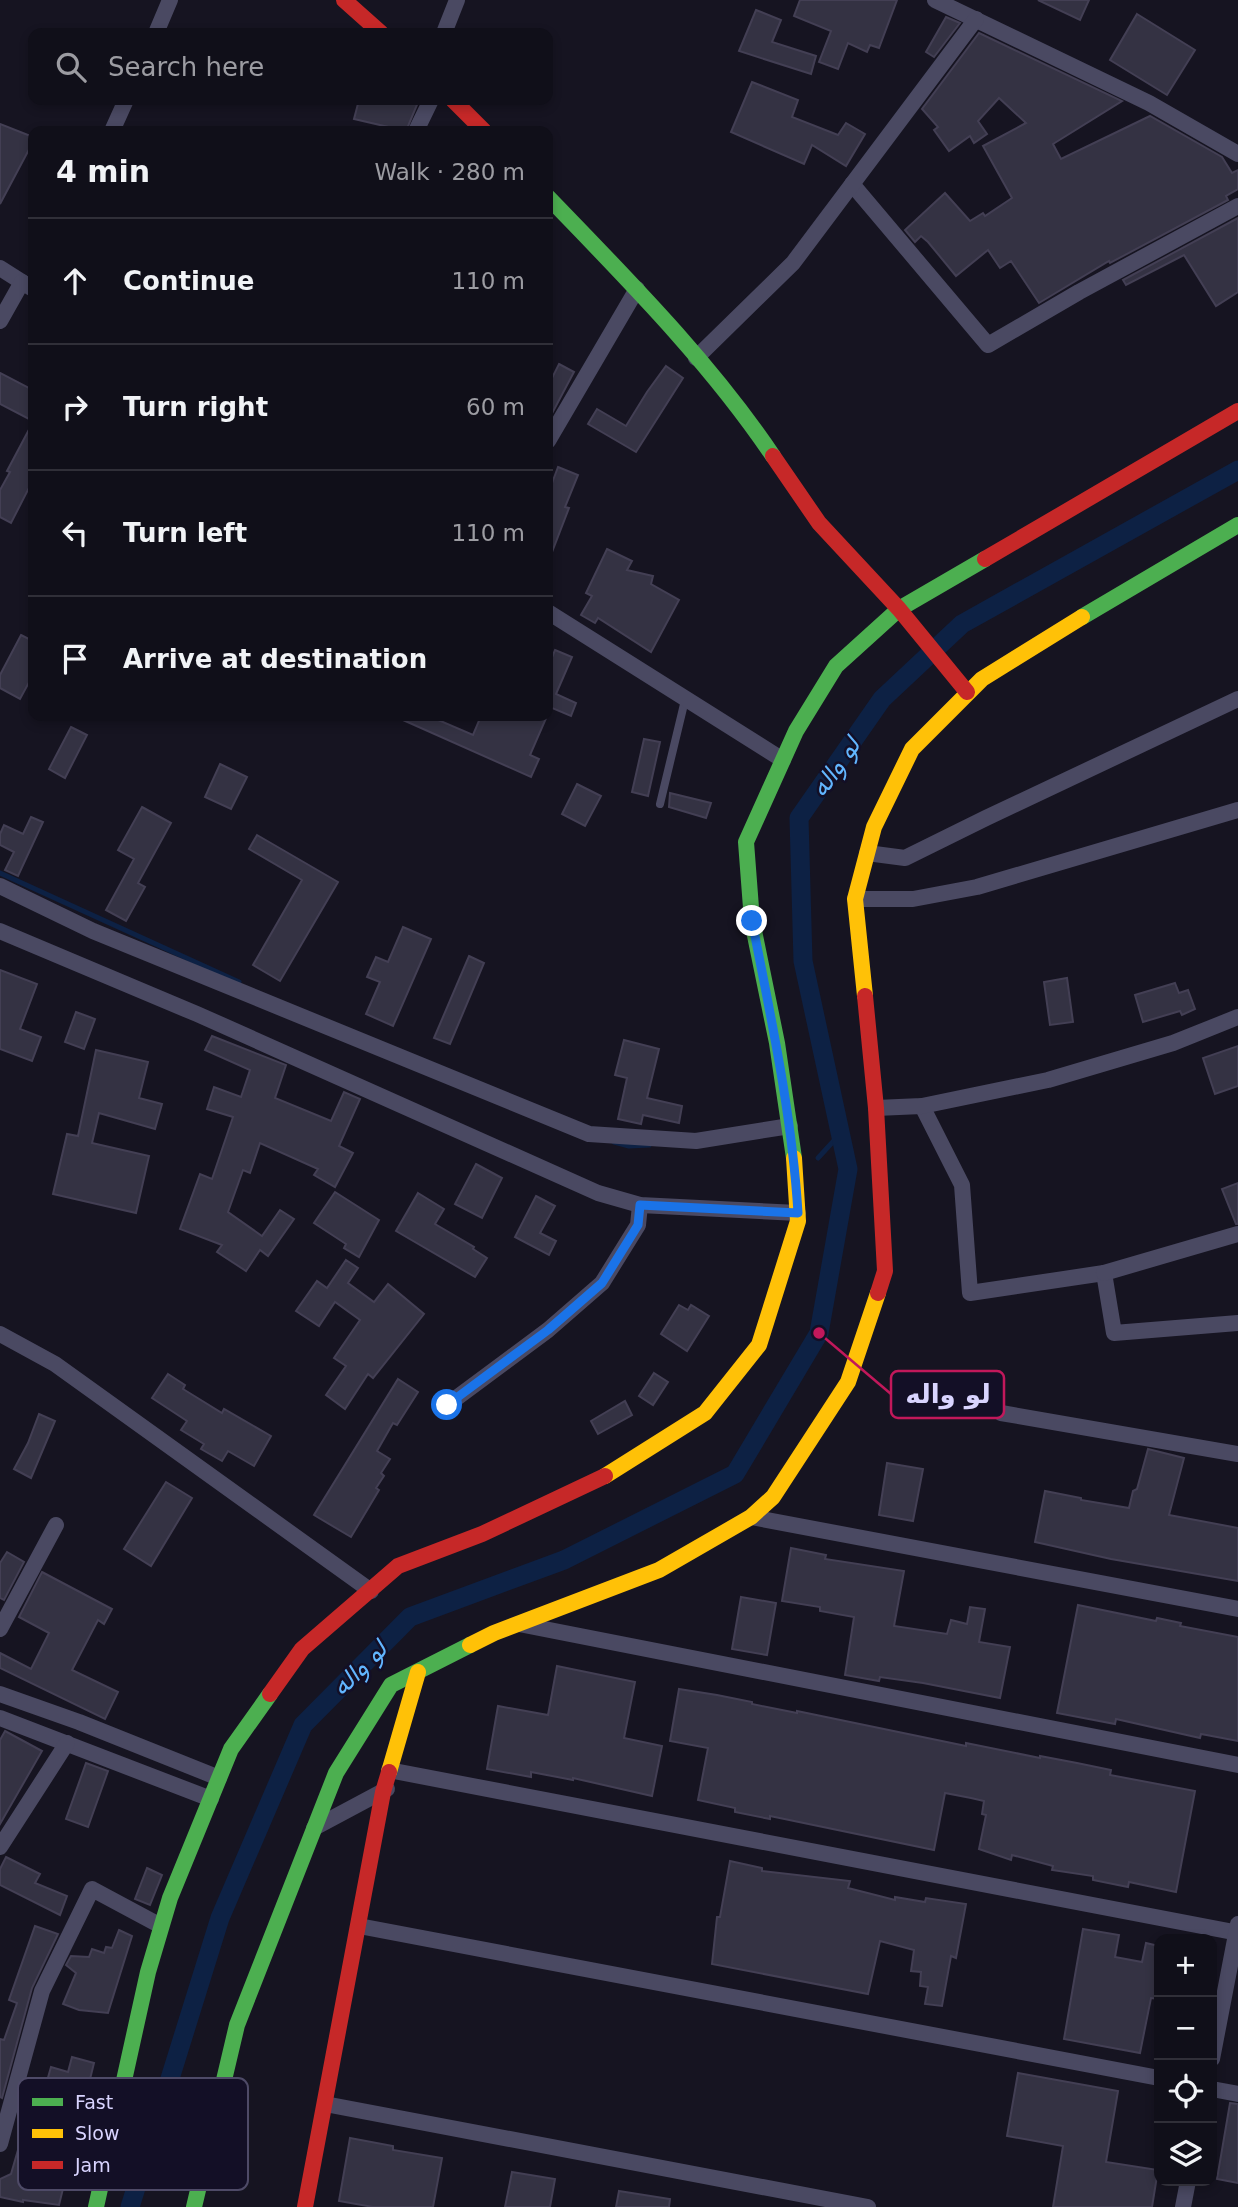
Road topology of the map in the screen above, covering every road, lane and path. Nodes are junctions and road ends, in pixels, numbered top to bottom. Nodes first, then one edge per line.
1 (170, 0) edge
2 (344, 0) edge
3 (457, 0) edge
4 (935, 0) edge
5 (976, 19) junction
6 (158, 28) edge
7 (375, 28) edge
8 (446, 28) edge
9 (124, 105) edge
10 (429, 105) edge
11 (458, 105) edge
12 (115, 126) edge
13 (419, 126) edge
14 (479, 126) edge
15 (1238, 154) edge
16 (852, 184) junction
17 (553, 202) edge
18 (1238, 206) edge
19 (0, 268) edge
20 (28, 286) edge
21 (637, 289) junction
22 (0, 321) edge
23 (696, 358) junction
24 (1238, 411) edge
25 (553, 432) edge
26 (1238, 525) edge
27 (899, 609) junction
28 (553, 615) edge
29 (963, 686) junction
30 (1238, 699) edge
31 (685, 700) junction
32 (783, 761) junction
33 (660, 804) dead end
34 (1238, 810) edge
35 (867, 853) junction
36 (0, 886) edge
37 (855, 899) junction
38 (0, 931) edge
39 (1238, 1017) edge
40 (922, 1106) junction
41 (876, 1108) junction
42 (790, 1126) junction
43 (640, 1205) junction
44 (798, 1213) junction
45 (1238, 1234) edge
46 (1104, 1273) junction
47 (1238, 1323) edge
48 (0, 1334) edge
49 (447, 1405) dead end
50 (1001, 1413) dead end
51 (1238, 1454) edge
52 (751, 1517) junction
53 (56, 1525) dead end
54 (371, 1591) junction
55 (1238, 1609) edge
56 (517, 1624) junction
57 (0, 1629) edge
58 (418, 1672) junction
59 (0, 1694) edge
60 (0, 1718) edge
61 (67, 1743) junction
62 (1238, 1765) edge
63 (389, 1770) junction
64 (410, 1774) junction
65 (219, 1778) junction
66 (383, 1792) junction
67 (211, 1798) junction
68 (314, 1828) junction
69 (0, 1847) edge
70 (161, 1926) junction
71 (359, 1926) junction
72 (1237, 1929) edge
73 (1217, 2033) edge
74 (1154, 2077) edge
75 (18, 2078) edge
76 (18, 2078) edge
77 (125, 2078) edge
78 (224, 2078) edge
79 (1217, 2089) edge
80 (1238, 2094) edge
81 (324, 2104) junction
82 (0, 2144) edge
83 (1187, 2186) edge
84 (305, 2207) edge
85 (868, 2207) edge
86 (1183, 2207) edge

1 - 6 street
2 - 7 street
3 - 8 street
4 - 5 street
5 - 15 street
5 - 16 street
9 - 12 street
10 - 13 street
11 - 14 street
16 - 18 street
16 - 23 street
17 - 21 street
19 - 20 street
20 - 22 street
21 - 23 street
21 - 25 street
23 - 27 street
24 - 27 street
26 - 29 street
27 - 29 street
27 - 32 street
28 - 31 street
29 - 35 street
30 - 35 street
31 - 32 street
31 - 33 lane
32 - 42 street
34 - 37 street
35 - 37 street
36 - 42 street
37 - 41 street
38 - 43 street
39 - 40 street
40 - 41 street
40 - 46 street
41 - 52 street
42 - 44 street
43 - 44 street
43 - 49 street
44 - 54 street
45 - 46 street
46 - 47 street
48 - 54 street
50 - 51 street
52 - 55 street
52 - 56 street
53 - 57 street
54 - 65 street
56 - 58 street
56 - 62 street
58 - 63 street
58 - 68 street
59 - 65 street
60 - 61 street
61 - 67 street
61 - 69 street
63 - 64 street
63 - 66 street
64 - 66 street
64 - 72 street
65 - 67 street
66 - 68 street
66 - 71 street
67 - 70 street
68 - 78 street
70 - 76 street
70 - 77 street
71 - 74 street
71 - 81 street
72 - 73 street
75 - 82 street
79 - 80 street
81 - 84 street
81 - 85 street
83 - 86 street

